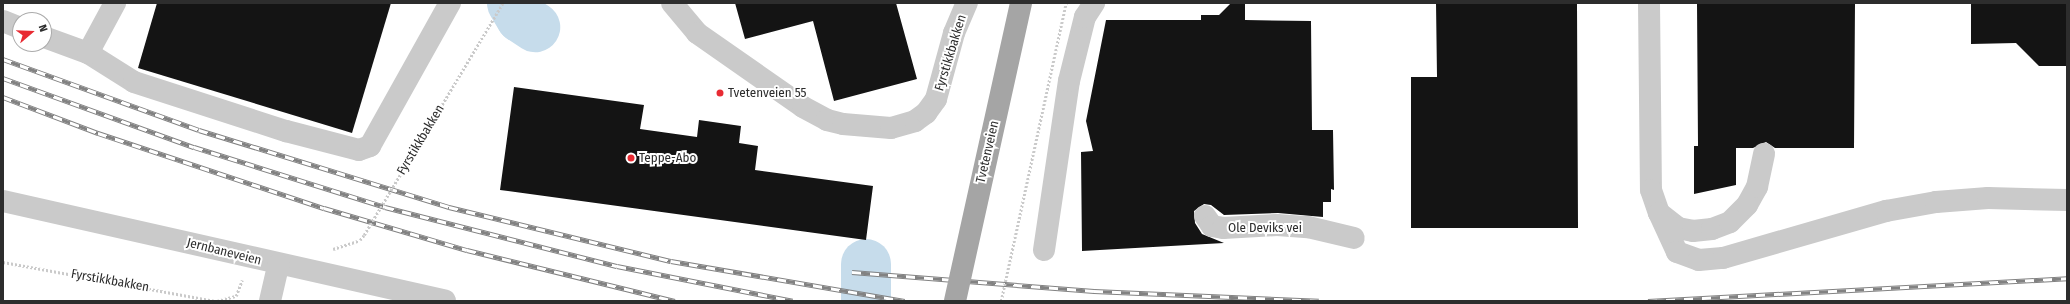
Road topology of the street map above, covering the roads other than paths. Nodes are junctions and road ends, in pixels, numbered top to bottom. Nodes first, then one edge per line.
1 (115, 3) edge
2 (450, 3) edge
3 (672, 3) edge
4 (967, 3) edge
5 (1021, 3) edge
6 (1094, 3) edge
7 (1649, 3) edge
8 (52, 40) edge
9 (88, 53) junction
10 (1764, 154) dead end
11 (2067, 200) edge
12 (3, 201) edge
13 (1659, 214) junction
14 (1205, 216) dead end
15 (1354, 238) dead end
16 (1044, 250) dead end
17 (274, 283) edge
18 (378, 293) edge
19 (445, 301) edge
20 (955, 301) edge

1 - 9 street
2 - 9 street
3 - 4 street, Fyrstikkbakken
5 - 20 main road, Tvetenveien, bridge
6 - 16 street
7 - 13 street
8 - 9 street
10 - 13 street
11 - 13 street
12 - 17 street, Jernbaneveien
14 - 15 street, Ole Deviks vei
17 - 18 street, Jernbaneveien
18 - 19 street, Jernbaneveien

